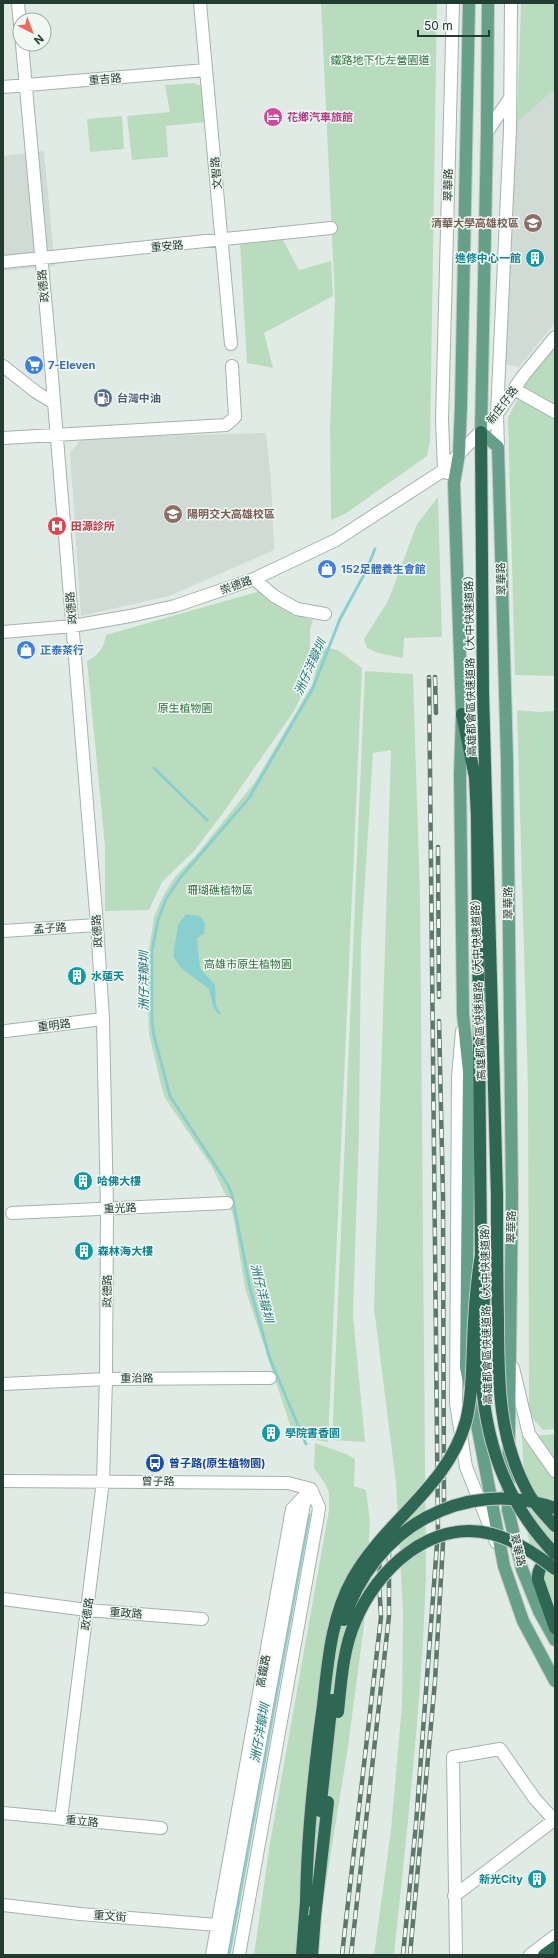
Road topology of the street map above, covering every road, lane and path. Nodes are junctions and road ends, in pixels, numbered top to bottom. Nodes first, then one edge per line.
1 (200, 3) edge
2 (453, 3) edge
3 (469, 3) edge
4 (488, 3) edge
5 (511, 3) edge
6 (23, 52) edge
7 (206, 70) junction
8 (26, 86) junction
9 (3, 88) edge
10 (487, 96) junction
11 (511, 97) junction
12 (501, 114) junction
13 (510, 130) junction
14 (487, 132) junction
15 (331, 228) dead end
16 (222, 241) junction
17 (41, 259) junction
18 (3, 262) edge
19 (555, 337) edge
20 (231, 344) dead end
21 (3, 366) edge
22 (232, 366) dead end
23 (514, 389) junction
24 (54, 403) junction
25 (555, 412) edge
26 (497, 414) junction
27 (481, 432) junction
28 (57, 435) junction
29 (3, 438) edge
30 (498, 447) junction
31 (459, 454) junction
32 (444, 470) junction
33 (454, 483) junction
34 (254, 579) junction
35 (325, 614) dead end
36 (72, 626) junction
37 (3, 632) edge
38 (462, 714) junction
39 (97, 925) junction
40 (3, 931) edge
41 (463, 1014) junction
42 (102, 1019) junction
43 (6, 1030) dead end
44 (227, 1203) dead end
45 (107, 1209) junction
46 (12, 1213) dead end
47 (481, 1255) junction
48 (510, 1358) junction
49 (270, 1378) dead end
50 (106, 1379) junction
51 (3, 1384) edge
52 (555, 1471) edge
53 (3, 1481) edge
54 (103, 1481) junction
55 (311, 1489) junction
56 (555, 1508) edge
57 (555, 1526) edge
58 (555, 1555) edge
59 (504, 1566) junction
60 (555, 1569) edge
61 (3, 1599) edge
62 (87, 1610) junction
63 (202, 1619) dead end
64 (555, 1628) edge
65 (555, 1640) edge
66 (555, 1681) edge
67 (3, 1813) edge
68 (61, 1819) junction
69 (554, 1820) edge
70 (161, 1828) dead end
71 (454, 1896) junction
72 (306, 1902) junction
73 (3, 1905) edge
74 (217, 1925) junction
75 (555, 1936) edge
76 (212, 1955) edge
77 (221, 1955) edge
78 (239, 1955) edge
79 (302, 1955) edge
80 (312, 1955) edge
81 (456, 1955) edge
82 (530, 1955) edge

1 - 7 street, 文智路
2 - 32 street, 翠華路
3 - 31 main road, 翠華路
4 - 10 main road
5 - 11 street, 翠華路
6 - 8 street, 政德路
7 - 8 street, 重吉路
7 - 16 street, 文智路
8 - 9 street, 重吉路
8 - 17 street, 政德路
10 - 12 street
10 - 14 main road
11 - 12 street
11 - 13 street, 翠華路
12 - 13 street
12 - 14 street
13 - 26 street, 翠華路
14 - 27 main road
15 - 16 street, 重安路
16 - 17 street, 重安路
16 - 20 street, 文智路
17 - 18 street, 重安路
17 - 24 street, 政德路
19 - 23 street, 新庄仔路
21 - 24 street
22 - 28 street
23 - 25 street
23 - 26 street, 新庄仔路
24 - 28 street, 政德路
26 - 27 street, 新庄仔路
26 - 30 street, 翠華路
27 - 30 main road
27 - 31 street, 新庄仔路
27 - 57 highway, 高雄都會區快速道路（大中快速道路）, bridge
28 - 29 street
28 - 36 street, 政德路
30 - 48 main road, 翠華路
31 - 32 street, 新庄仔路
31 - 33 main road, 翠華路
32 - 33 street
32 - 34 street, 崇德路
33 - 38 main road, 翠華路
34 - 35 street
34 - 36 street, 崇德路
36 - 37 street, 崇德路
36 - 39 street, 政德路
38 - 41 main road, 翠華路
38 - 47 highway, 高雄都會區快速道路（大中快速道路）
39 - 40 street, 孟子路
39 - 42 street, 政德路
41 - 59 main road, 翠華路
41 - 59 street, 翠華路
42 - 43 street, 重明路
42 - 45 street, 政德路
44 - 45 street, 重光路
45 - 46 street, 重光路
45 - 50 street, 政德路
47 - 58 highway, 高雄都會區快速道路（大中快速道路）, bridge
47 - 72 highway, bridge
48 - 52 street, 翠華路
48 - 65 main road, 翠華路
49 - 50 street, 重治路
50 - 51 street, 重治路
50 - 54 street, 政德路
53 - 54 street, 曾子路
54 - 55 street, 曾子路
54 - 62 street, 政德路
55 - 74 street, 高鐵路
55 - 77 street, 高鐵路
55 - 78 street
56 - 72 highway, bridge
58 - 64 highway
59 - 66 main road, 翠華路
60 - 80 highway, bridge
61 - 62 street, 重政路
62 - 63 street, 重政路
62 - 68 street, 政德路
67 - 68 street, 重立路
68 - 70 street, 重立路
69 - 71 street
69 - 71 street
71 - 81 street
72 - 79 highway
73 - 74 street, 重文街
74 - 76 street, 高鐵路
75 - 82 street

